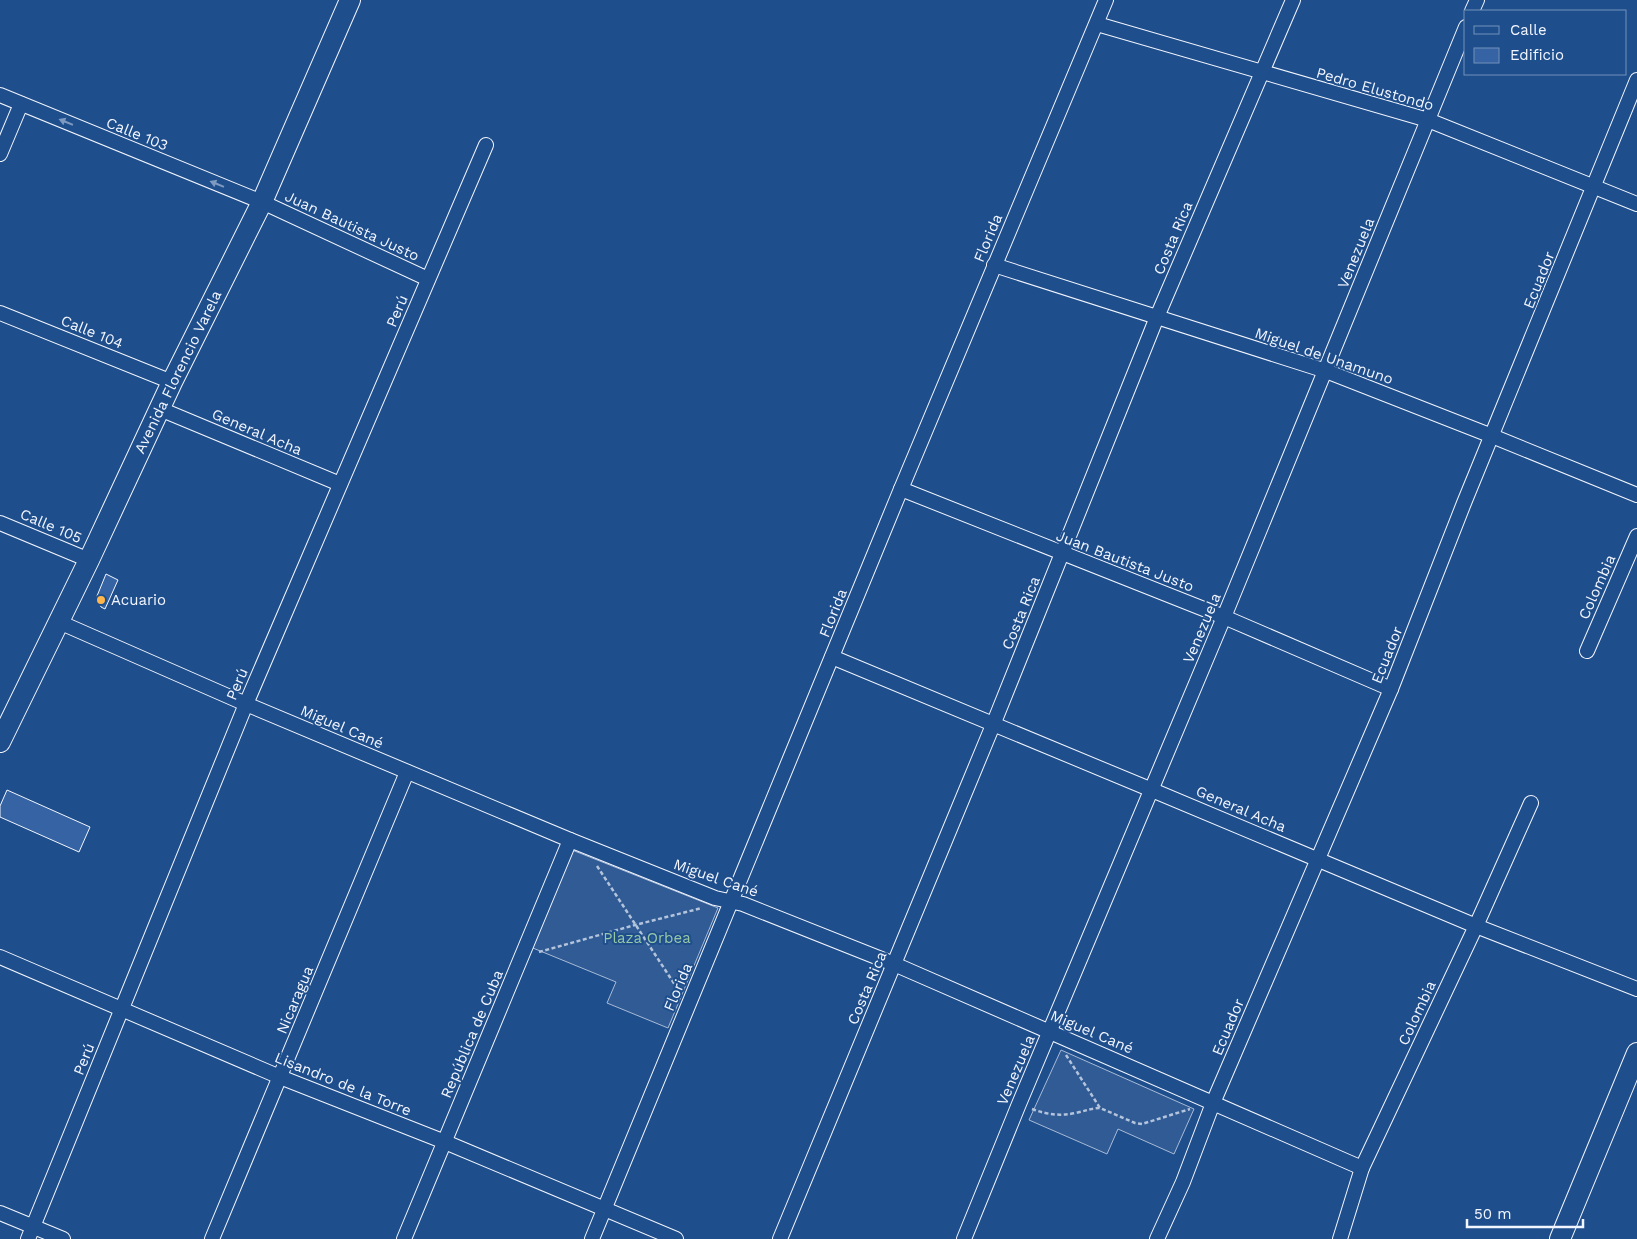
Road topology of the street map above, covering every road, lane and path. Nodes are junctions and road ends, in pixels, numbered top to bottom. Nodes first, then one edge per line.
1 (348, 0) edge
2 (1106, 0) edge
3 (1293, 0) edge
4 (1096, 24) junction
5 (1464, 32) edge
6 (1262, 73) junction
7 (1637, 80) edge
8 (0, 95) edge
9 (21, 104) junction
10 (1428, 120) junction
11 (486, 145) dead end
12 (0, 154) edge
13 (1594, 186) junction
14 (262, 202) junction
15 (1637, 204) edge
16 (994, 265) junction
17 (428, 279) junction
18 (0, 313) edge
19 (1157, 317) junction
20 (1326, 371) junction
21 (172, 382) junction
22 (160, 409) junction
23 (1492, 436) junction
24 (340, 484) junction
25 (901, 489) junction
26 (1637, 495) edge
27 (0, 523) edge
28 (1637, 536) edge
29 (1062, 554) junction
30 (89, 560) junction
31 (1224, 617) junction
32 (59, 622) junction
33 (1587, 651) dead end
34 (832, 657) junction
35 (1391, 689) junction
36 (246, 704) junction
37 (993, 725) junction
38 (0, 742) edge
39 (407, 772) junction
40 (1152, 790) junction
41 (1530, 804) dead end
42 (570, 840) junction
43 (584, 846) junction
44 (1318, 859) junction
45 (732, 901) junction
46 (703, 908) dead end
47 (635, 925) junction
48 (1476, 926) junction
49 (523, 956) junction
50 (0, 957) edge
51 (894, 964) junction
52 (1637, 989) edge
53 (688, 1005) junction
54 (122, 1008) junction
55 (1050, 1032) junction
56 (1637, 1053) edge
57 (1065, 1055) dead end
58 (280, 1078) junction
59 (1213, 1102) junction
60 (1018, 1104) junction
61 (1100, 1108) junction
62 (444, 1142) junction
63 (1362, 1168) junction
64 (604, 1209) junction
65 (0, 1213) edge
66 (30, 1233) edge
67 (63, 1239) edge
68 (212, 1239) edge
69 (404, 1239) edge
70 (592, 1239) edge
71 (676, 1239) edge
72 (780, 1239) edge
73 (964, 1239) edge
74 (1157, 1239) edge
75 (1340, 1239) edge
76 (1560, 1239) edge

1 - 14 main road, Avenida Florencio Varela
2 - 4 street, Florida
3 - 6 street, Costa Rica
4 - 6 street, Pedro Elustondo
4 - 16 street, Florida
5 - 10 street, Venezuela
6 - 10 street, Pedro Elustondo
6 - 19 street, Costa Rica
7 - 13 street, Ecuador
8 - 9 street, Calle 103
9 - 12 street
14 -> 9 street, Calle 103
10 - 13 street, Pedro Elustondo
10 - 20 street, Venezuela
11 - 17 street, Perú
13 - 15 street, Pedro Elustondo
13 - 23 street, Ecuador
14 - 17 street, Juan Bautista Justo
14 - 21 main road, Avenida Florencio Varela
16 - 19 street, Miguel de Unamuno
16 - 25 street, Florida
17 - 24 street, Perú
18 - 21 street, Calle 104
19 - 20 street, Miguel de Unamuno
19 - 29 street, Costa Rica
20 - 23 street, Miguel de Unamuno
20 - 31 street, Venezuela
21 - 22 main road, Avenida Florencio Varela
22 - 24 street, General Acha
22 - 30 main road, Avenida Florencio Varela
23 - 26 street, Miguel de Unamuno
23 - 35 street, Ecuador
24 - 36 street, Perú
25 - 29 street, Juan Bautista Justo
25 - 34 street, Florida
27 - 30 street, Calle 105
28 - 33 street, Colombia
29 - 31 street, Juan Bautista Justo
29 - 37 street, Costa Rica
30 - 32 main road, Avenida Florencio Varela
31 - 35 street, Juan Bautista Justo
31 - 40 street, Venezuela
32 - 36 street, Miguel Cané
32 - 38 main road, Avenida Florencio Varela
34 - 37 street, General Acha
34 - 45 street, Florida
35 - 44 street, Ecuador
36 - 39 street, Miguel Cané
36 - 54 street, Perú
37 - 40 street, General Acha
37 - 51 street, Costa Rica
39 - 42 street, Miguel Cané
39 - 58 street, Nicaragua
40 - 44 street, General Acha
40 - 55 street, Venezuela
41 - 48 street, Colombia
42 - 43 street, Miguel Cané
42 - 49 street, República de Cuba
43 - 45 street, Miguel Cané
43 - 47 path
44 - 48 street, General Acha
44 - 59 street, Ecuador
45 - 51 street, Miguel Cané
45 - 53 street, Florida
46 - 47 path
47 - 49 path
47 - 53 path
48 - 52 street, General Acha
48 - 63 street, Colombia
49 - 62 street, República de Cuba
50 - 54 street, Lisandro de la Torre
51 - 55 street, Miguel Cané
51 - 72 street, Costa Rica
53 - 64 street, Florida
54 - 58 street, Lisandro de la Torre
54 - 66 street, Perú
55 - 59 street, Miguel Cané
55 - 60 street, Venezuela
56 - 76 main road
57 - 61 path
58 - 62 street, Lisandro de la Torre
58 - 68 street, Nicaragua
59 - 61 path
59 - 63 street, Miguel Cané
59 - 74 street, Ecuador
60 - 61 path
60 - 73 street, Venezuela
62 - 64 street, Lisandro de la Torre
62 - 69 street, República de Cuba
63 - 75 street, Colombia
64 - 70 street, Florida
64 - 71 street, Lisandro de la Torre
65 - 66 street
66 - 67 street

